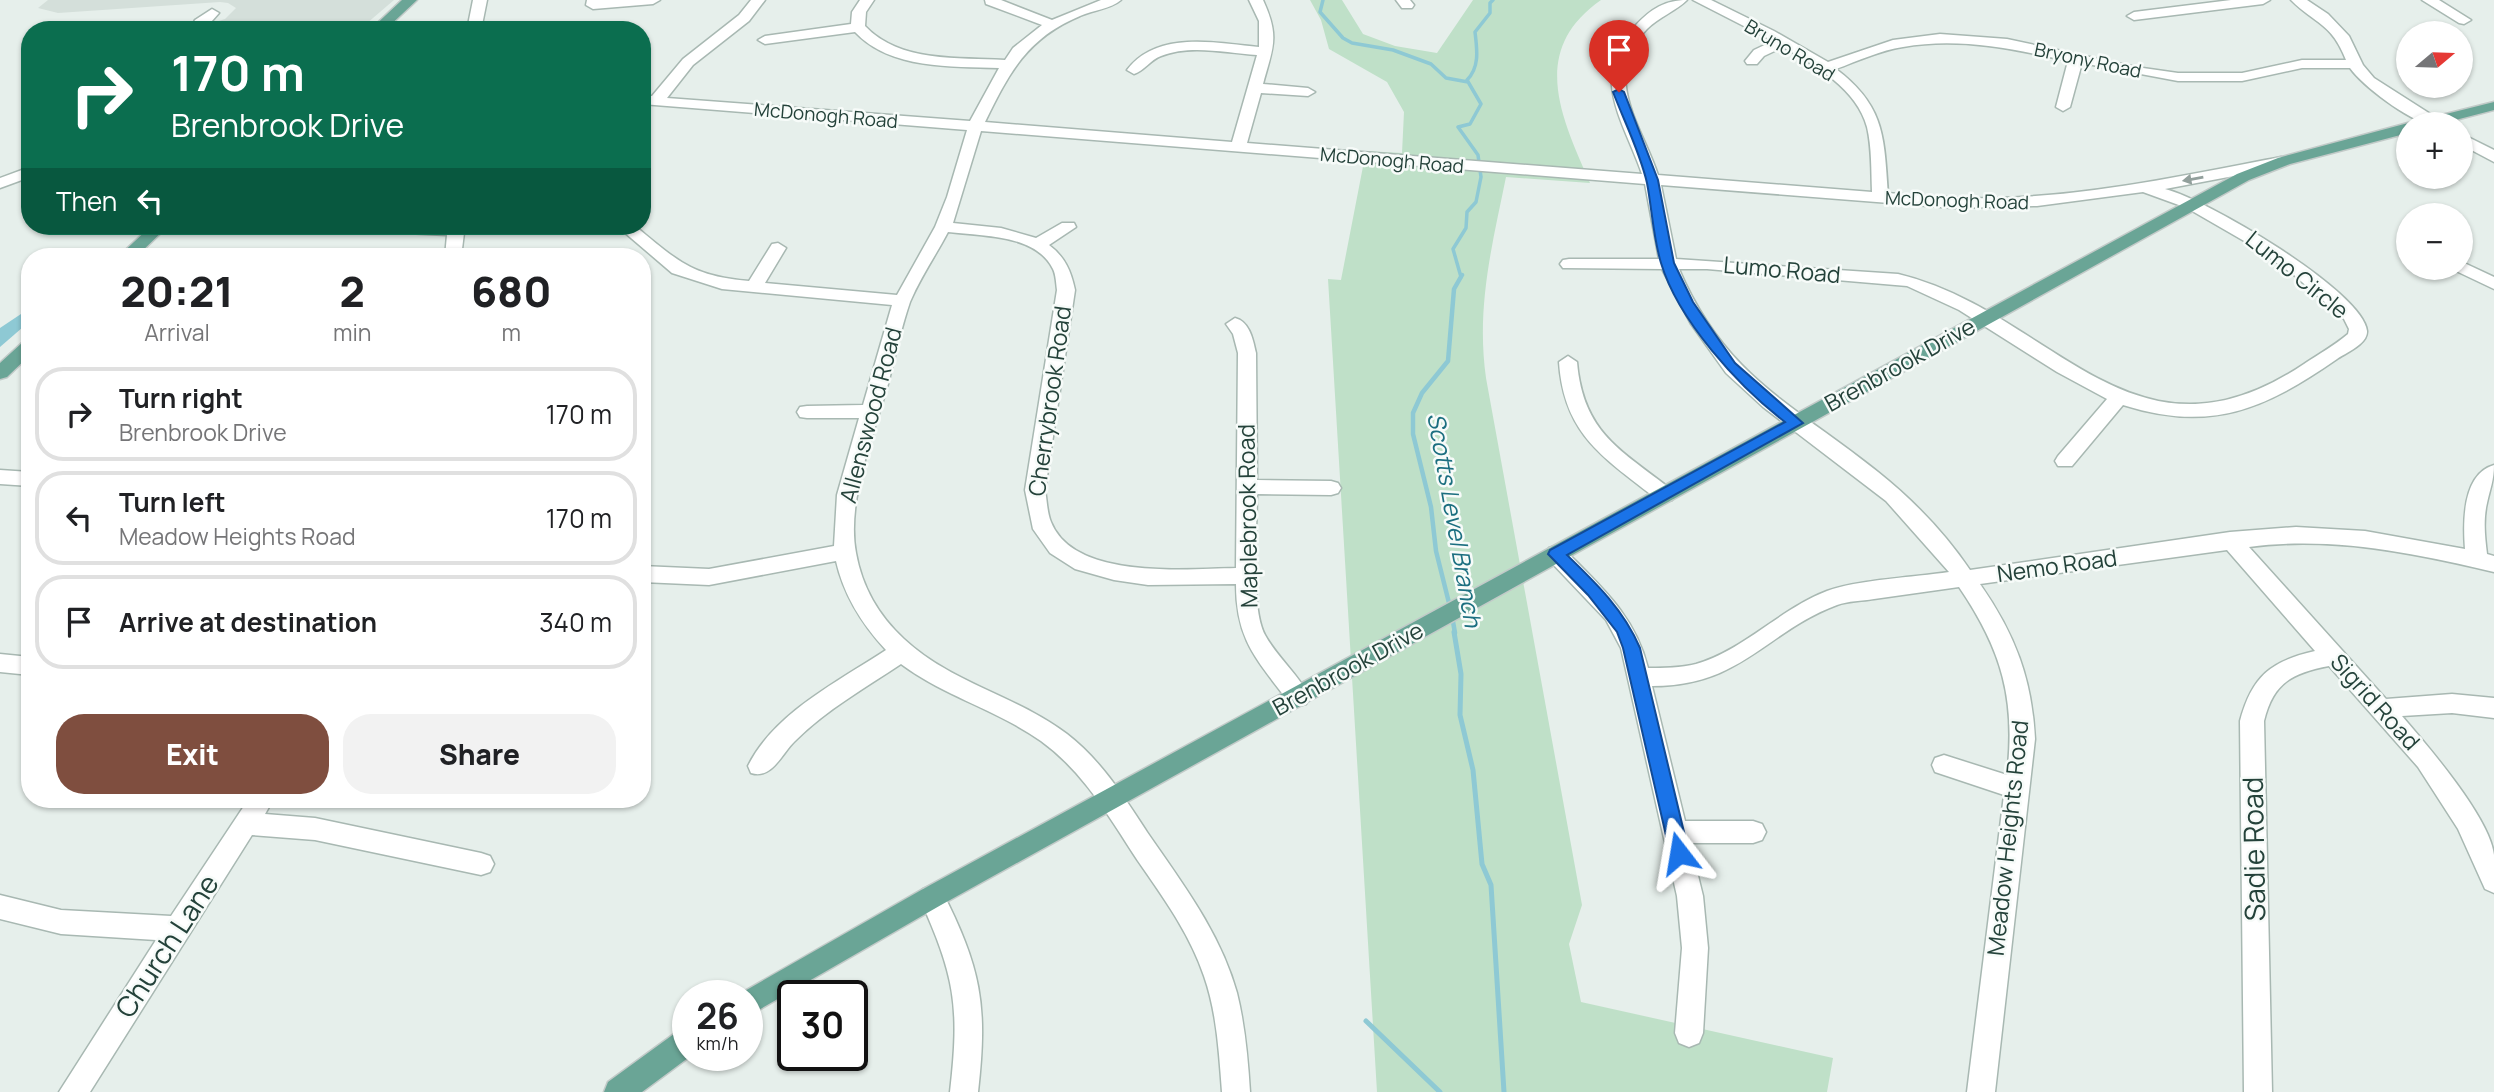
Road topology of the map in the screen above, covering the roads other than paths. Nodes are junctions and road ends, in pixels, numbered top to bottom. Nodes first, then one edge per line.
1 (410, 0) edge
2 (480, 0) edge
3 (594, 0) edge
4 (653, 0) edge
5 (758, 0) edge
6 (867, 0) edge
7 (1114, 0) edge
8 (1255, 0) edge
9 (1680, 0) edge
10 (1700, 0) edge
11 (2263, 0) edge
12 (2298, 0) edge
13 (2429, 0) edge
14 (991, 1) edge
15 (212, 13) dead end
16 (2134, 16) dead end
17 (2464, 20) dead end
18 (202, 21) edge
19 (387, 21) edge
20 (476, 21) edge
21 (1051, 24) junction
22 (858, 27) junction
23 (765, 40) dead end
24 (1783, 41) junction
25 (1265, 52) junction
26 (2076, 58) junction
27 (1752, 61) dead end
28 (1008, 64) junction
29 (2354, 64) junction
30 (1825, 68) junction
31 (1134, 70) dead end
32 (1255, 88) junction
33 (1308, 92) dead end
34 (651, 99) edge
35 (651, 101) edge
36 (2494, 106) edge
37 (2063, 107) dead end
38 (2415, 112) edge
39 (2472, 112) edge
40 (975, 127) junction
41 (2396, 131) edge
42 (2473, 145) edge
43 (1238, 147) junction
44 (2494, 157) edge
45 (2284, 161) junction
46 (21, 175) edge
47 (1652, 180) junction
48 (0, 183) edge
49 (2141, 190) junction
50 (1880, 197) junction
51 (2192, 204) junction
52 (1068, 227) dead end
53 (943, 228) junction
54 (150, 235) edge
55 (635, 235) edge
56 (1037, 245) junction
57 (136, 248) edge
58 (649, 248) edge
59 (778, 248) dead end
60 (651, 250) edge
61 (1667, 263) junction
62 (1569, 264) dead end
63 (2473, 273) edge
64 (2494, 285) edge
65 (754, 287) junction
66 (902, 301) junction
67 (1985, 319) junction
68 (1235, 324) dead end
69 (21, 353) edge
70 (1568, 362) dead end
71 (0, 373) edge
72 (2118, 400) junction
73 (871, 411) junction
74 (807, 412) dead end
75 (1796, 423) junction
76 (2065, 461) dead end
77 (2494, 472) edge
78 (0, 477) edge
79 (21, 478) edge
80 (1246, 487) junction
81 (1331, 488) dead end
82 (1665, 495) junction
83 (2230, 540) junction
84 (844, 552) junction
85 (1556, 554) junction
86 (2485, 562) edge
87 (651, 574) edge
88 (1246, 576) junction
89 (1964, 580) junction
90 (901, 652) junction
91 (2334, 656) junction
92 (0, 663) edge
93 (21, 665) edge
94 (1638, 677) junction
95 (1298, 697) junction
96 (2494, 708) edge
97 (2384, 709) junction
98 (1944, 765) dead end
99 (760, 766) dead end
100 (2017, 789) junction
101 (1111, 800) junction
102 (256, 808) edge
103 (247, 824) junction
104 (1674, 832) junction
105 (1753, 832) dead end
106 (481, 864) dead end
107 (2494, 881) edge
108 (932, 897) junction
109 (0, 907) edge
110 (176, 929) junction
111 (763, 993) edge
112 (1689, 1032) dead end
113 (672, 1053) edge
114 (73, 1092) edge
115 (618, 1092) edge
116 (964, 1092) edge
117 (1236, 1092) edge
118 (1981, 1092) edge
119 (2258, 1092) edge

1 - 19 main road
2 - 20 street
3 - 4 street
5 - 34 street
6 - 22 street
7 - 21 street, Allenswood Road
8 - 25 street
9 - 47 street, Meadow Heights Road
10 - 24 street, Bruno Road
11 - 16 street
12 - 29 street
13 - 17 street
14 - 21 street
15 - 18 street
21 - 28 street, Allenswood Road
22 - 23 street
22 - 28 street
24 - 27 street
24 - 30 street, Bruno Road
25 - 31 street
25 - 32 street
26 - 29 street, Bryony Road
26 - 30 street, Bryony Road
26 - 37 street
28 - 40 street, Allenswood Road
29 - 38 street
30 - 50 street, Bruno Road
32 - 33 street
32 - 43 street
35 - 40 street, McDonogh Road
36 - 39 main road
40 - 43 street, McDonogh Road
40 - 53 street, Allenswood Road
41 - 45 main road, McDonogh Road
42 - 44 street
43 - 47 street, McDonogh Road
45 -> 49 street, McDonogh Road
45 - 51 main road, Brenbrook Drive
46 - 48 street
47 - 50 street, McDonogh Road
47 - 61 street, Meadow Heights Road
49 - 50 street, McDonogh Road
49 - 51 street, McDonogh Road
51 - 67 main road, Brenbrook Drive
51 - 72 street, Lumo Circle
52 - 56 street
53 - 56 street, Cherrybrook Road
53 - 66 street, Allenswood Road
54 - 57 main road
55 - 58 street
56 - 88 street, Cherrybrook Road
59 - 65 street
60 - 65 street
61 - 62 street, Lumo Road
61 - 67 street, Lumo Road
61 - 75 street, Meadow Heights Road
63 - 64 street
65 - 66 street
66 - 73 street, Allenswood Road
67 - 72 street, Lumo Circle
67 - 75 main road, Brenbrook Drive
68 - 80 street, Maplebrook Road
69 - 71 main road
70 - 82 street
72 - 76 street
73 - 74 street
73 - 84 street, Allenswood Road
75 - 82 main road, Brenbrook Drive
75 - 89 street, Meadow Heights Road
77 - 86 street
78 - 79 street
80 - 81 street
80 - 88 street, Maplebrook Road
82 - 85 main road, Brenbrook Drive
83 - 86 street, Nemo Road
83 - 89 street, Nemo Road
83 - 91 street, Sigrid Road
84 - 87 street
84 - 90 street, Allenswood Road
85 - 94 street
85 - 95 main road, Brenbrook Drive
88 - 95 street, Maplebrook Road
89 - 94 street, Nemo Road
89 - 100 street, Meadow Heights Road
90 - 99 street
90 - 101 street, Allenswood Road
91 - 97 street, Sigrid Road
91 - 119 street, Sadie Road
92 - 93 street
94 - 104 street
95 - 101 main road, Brenbrook Drive
96 - 97 street
97 - 107 street, Sigrid Road
98 - 100 street
100 - 118 street, Meadow Heights Road
101 - 108 main road, Brenbrook Drive
101 - 117 street, Allenswood Road
102 - 103 street, Church Lane
103 - 106 street
103 - 110 street, Church Lane
104 - 105 street
104 - 112 street
108 - 111 main road, Brenbrook Drive
108 - 116 street
109 - 110 street
110 - 114 street, Church Lane
113 - 115 main road

